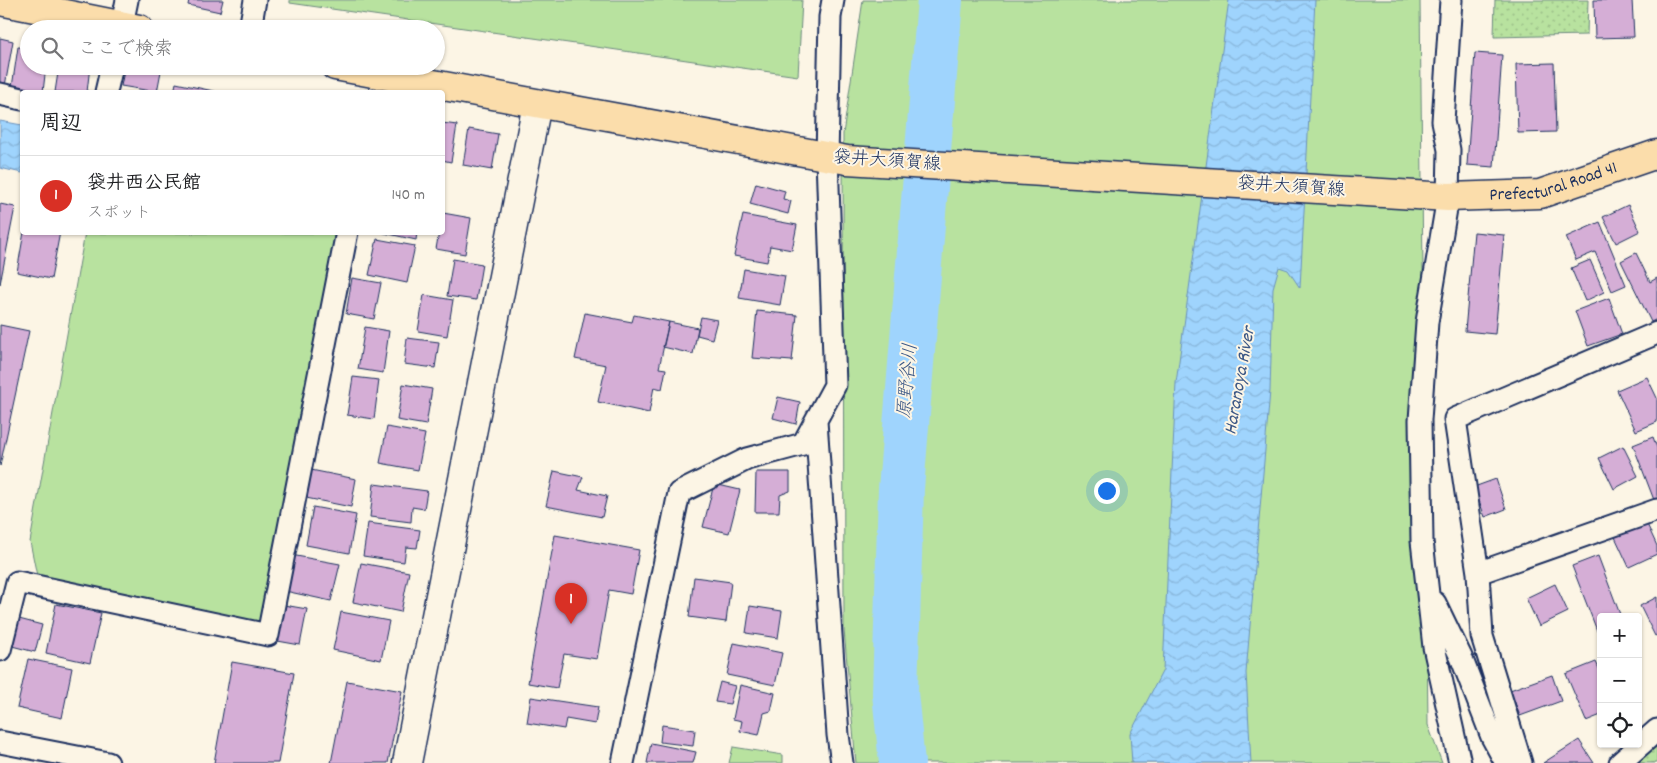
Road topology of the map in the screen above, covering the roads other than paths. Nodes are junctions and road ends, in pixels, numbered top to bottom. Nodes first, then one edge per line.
1 (255, 0) edge
2 (833, 0) edge
3 (1451, 0) edge
4 (0, 1) edge
5 (121, 20) edge
6 (252, 20) edge
7 (110, 75) edge
8 (356, 75) edge
9 (377, 84) edge
10 (106, 90) edge
11 (425, 90) edge
12 (445, 92) edge
13 (0, 94) edge
14 (20, 99) edge
15 (537, 104) junction
16 (1657, 154) edge
17 (837, 159) junction
18 (1448, 197) junction
19 (346, 235) edge
20 (1657, 333) edge
21 (816, 421) junction
22 (1657, 510) edge
23 (1478, 572) junction
24 (1428, 587) junction
25 (0, 650) edge
26 (1657, 730) edge
27 (0, 742) edge
28 (108, 763) edge
29 (407, 763) edge
30 (623, 763) edge
31 (842, 763) edge
32 (1460, 763) edge
33 (1506, 763) edge
34 (1520, 763) edge
35 (1620, 763) edge

1 - 6 street
2 - 17 street
3 - 18 street
4 - 5 main road
7 - 10 street
8 - 9 main road, 袋井大須賀線
9 - 11 main road, 袋井大須賀線
12 - 15 main road, 袋井大須賀線
13 - 14 street
15 - 17 main road, 袋井大須賀線
15 - 29 street
16 - 18 main road, Prefectural Road 41
17 - 18 main road, 袋井大須賀線
17 - 21 street
18 - 24 street
19 - 25 street
20 - 23 street
21 - 30 street
21 - 31 street
22 - 23 street
23 - 34 street
24 - 32 street
24 - 33 street
26 - 35 street
27 - 28 street

